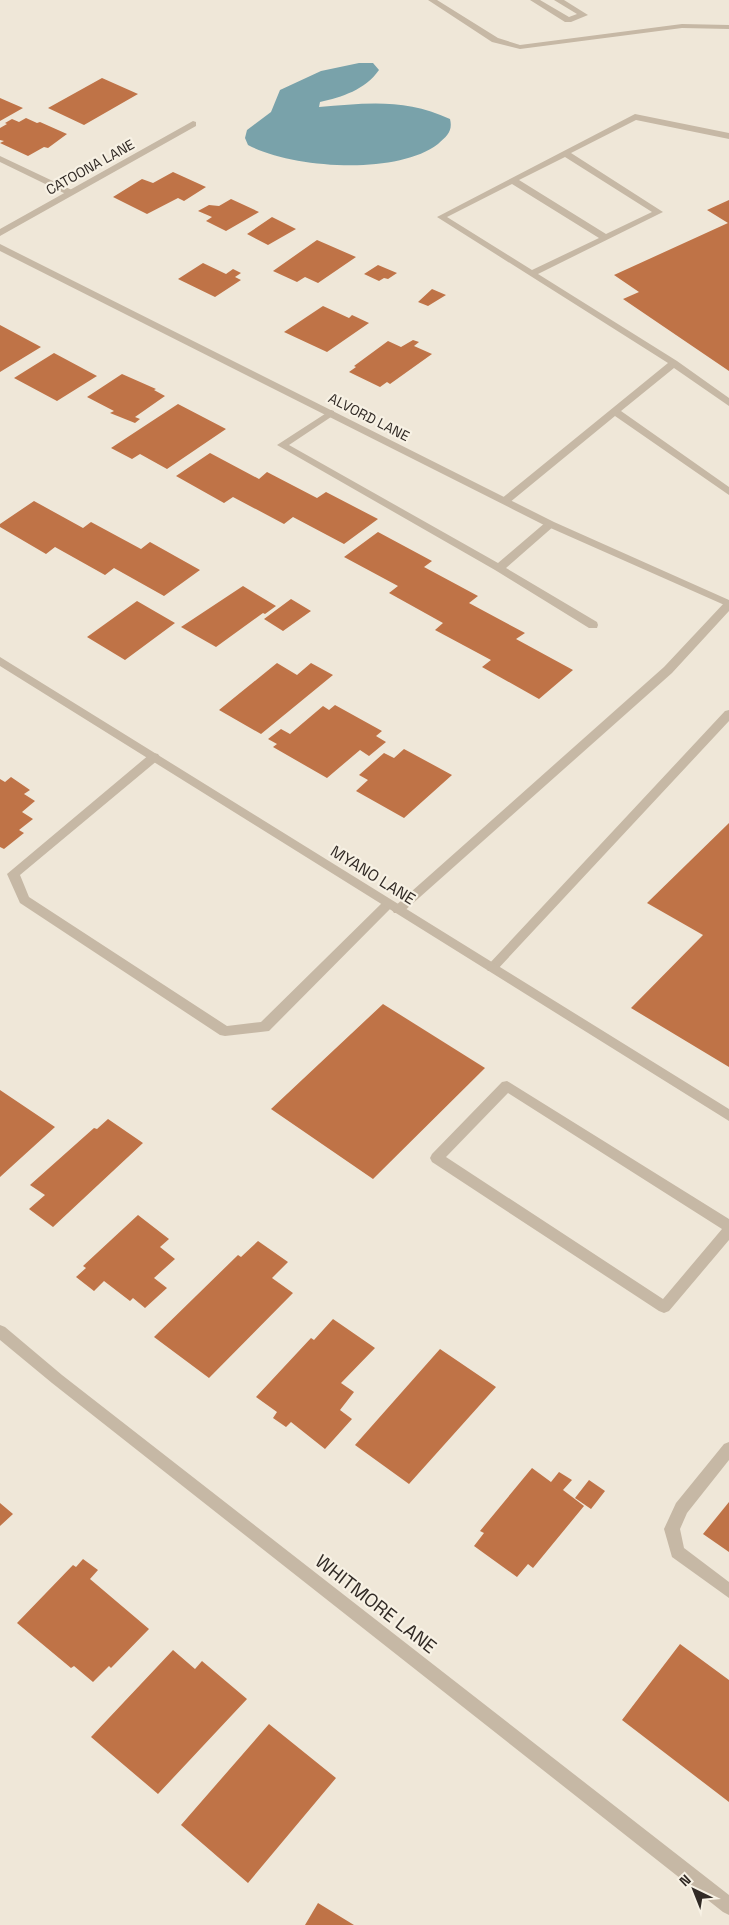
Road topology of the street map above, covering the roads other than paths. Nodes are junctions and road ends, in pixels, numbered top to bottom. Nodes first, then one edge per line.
1 (432, 0) edge
2 (534, 0) edge
3 (558, 0) edge
4 (729, 28) edge
5 (193, 124) dead end
6 (729, 136) edge
7 (565, 153) junction
8 (0, 159) edge
9 (512, 180) junction
10 (71, 193) junction
11 (0, 233) edge
12 (606, 238) junction
13 (0, 247) edge
14 (533, 273) junction
15 (674, 363) junction
16 (729, 403) edge
17 (616, 412) junction
18 (330, 414) junction
19 (729, 492) edge
20 (505, 502) junction
21 (550, 524) junction
22 (499, 568) junction
23 (729, 604) edge
24 (593, 625) dead end
25 (0, 661) edge
26 (729, 714) edge
27 (154, 757) junction
28 (393, 907) junction
29 (492, 968) junction
30 (729, 1116) edge
31 (729, 1226) edge
32 (729, 1230) edge
33 (0, 1331) edge
34 (729, 1450) edge
35 (729, 1592) edge
36 (729, 1906) edge

1 - 4 street
2 - 3 street
5 - 10 street, CATOONA LANE
6 - 7 street
7 - 9 street
7 - 12 street
8 - 10 street
9 - 12 street
9 - 14 street
10 - 11 street, CATOONA LANE
12 - 14 street
13 - 18 street, ALVORD LANE
14 - 15 street
15 - 16 street
15 - 17 street
17 - 19 street
17 - 20 street
18 - 20 street, ALVORD LANE
18 - 22 street
20 - 21 street, ALVORD LANE
21 - 22 street
21 - 23 street, ALVORD LANE
22 - 24 street
23 - 28 street
25 - 27 street, MYANO LANE
26 - 29 street
27 - 28 street, MYANO LANE
27 - 28 street
28 - 29 street, MYANO LANE
29 - 30 street, MYANO LANE
31 - 32 street
33 - 36 street, WHITMORE LANE
34 - 35 street

